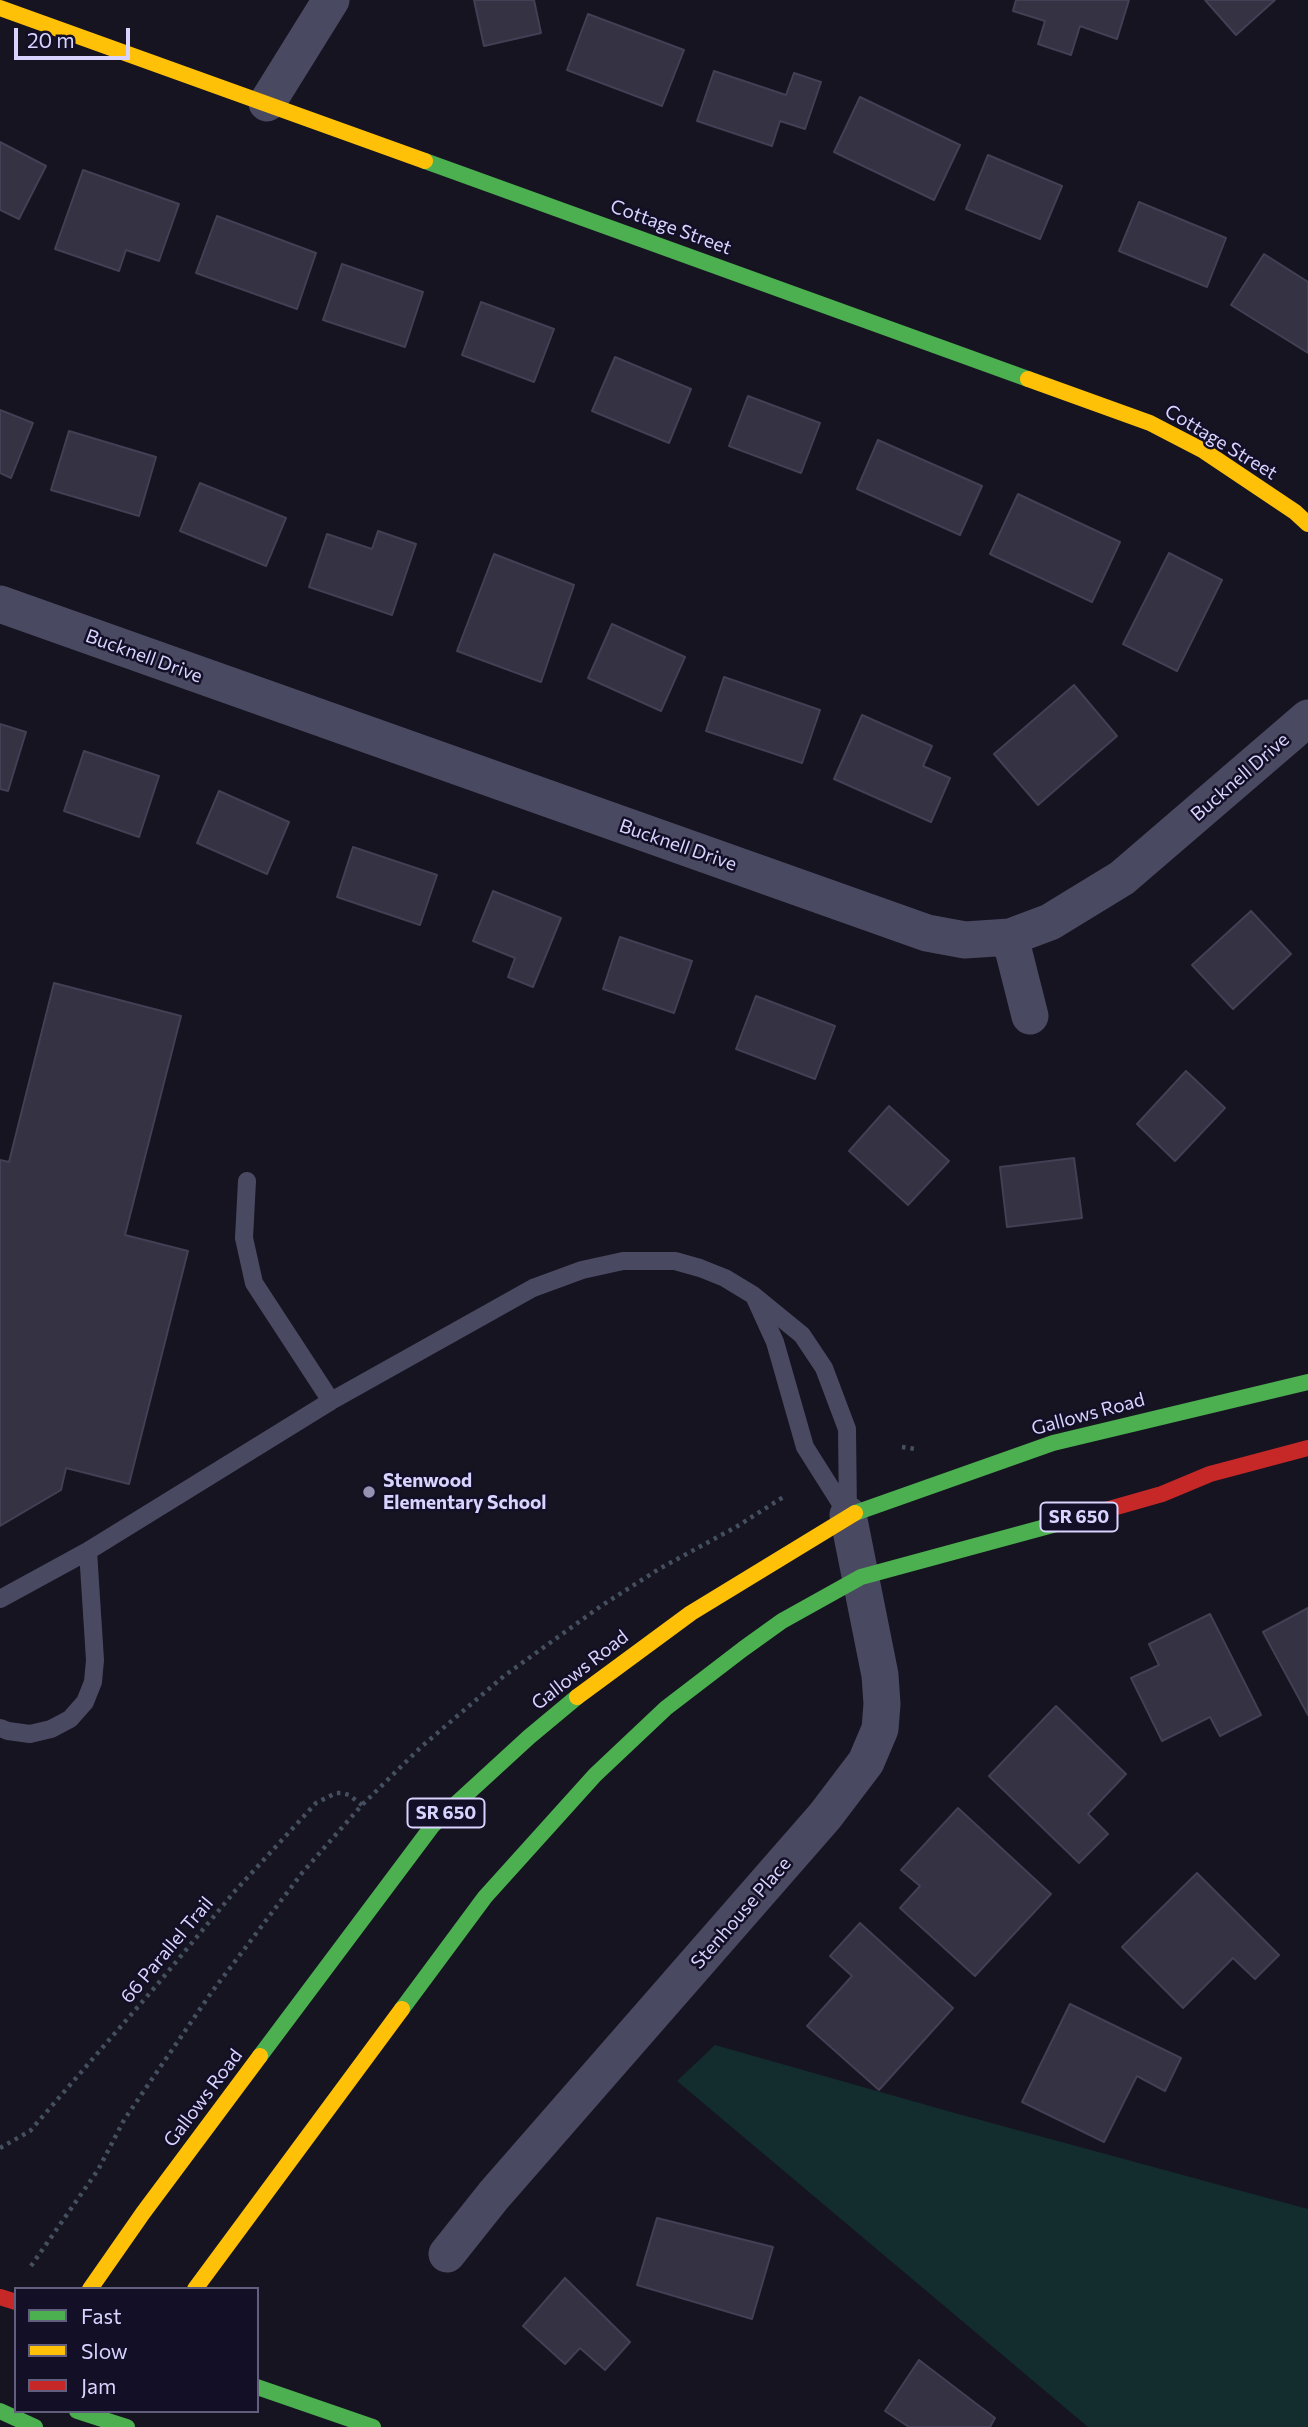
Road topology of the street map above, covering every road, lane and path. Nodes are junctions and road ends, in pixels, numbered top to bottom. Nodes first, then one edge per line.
1 (331, 0) edge
2 (0, 8) edge
3 (267, 103) junction
4 (1308, 524) edge
5 (0, 604) edge
6 (1308, 718) edge
7 (1010, 937) junction
8 (1030, 1016) dead end
9 (247, 1181) dead end
10 (753, 1294) junction
11 (1308, 1382) edge
12 (331, 1401) junction
13 (1308, 1448) edge
14 (848, 1515) junction
15 (88, 1550) junction
16 (861, 1577) junction
17 (0, 1599) edge
18 (0, 1728) edge
19 (362, 1805) dead end
20 (0, 2148) edge
21 (98, 2170) dead end
22 (447, 2254) dead end
23 (30, 2267) dead end
24 (91, 2287) edge
25 (196, 2287) edge
26 (259, 2388) edge
27 (14, 2396) edge
28 (83, 2413) edge
29 (0, 2414) edge
30 (35, 2427) edge
31 (127, 2427) edge
32 (373, 2427) edge

1 - 3 street
2 - 3 main road, Cottage Street
3 - 4 main road, Cottage Street
5 - 7 street, Bucknell Drive
6 - 7 street, Bucknell Drive
7 - 8 street
9 - 12 lane
10 - 12 lane
10 - 14 lane
10 - 14 lane
11 - 14 main road, Gallows Road / SR 650
12 - 15 lane
13 - 16 main road, SR 650
14 - 16 street, Stenhouse Place
14 - 24 main road, Gallows Road / SR 650
15 - 17 lane
15 - 18 lane
16 - 22 street, Stenhouse Place
16 - 25 main road, SR 650
19 - 20 path, 66 Parallel Trail
21 - 23 path
26 - 32 main road
27 - 29 main road
28 - 31 main road
29 - 30 main road

